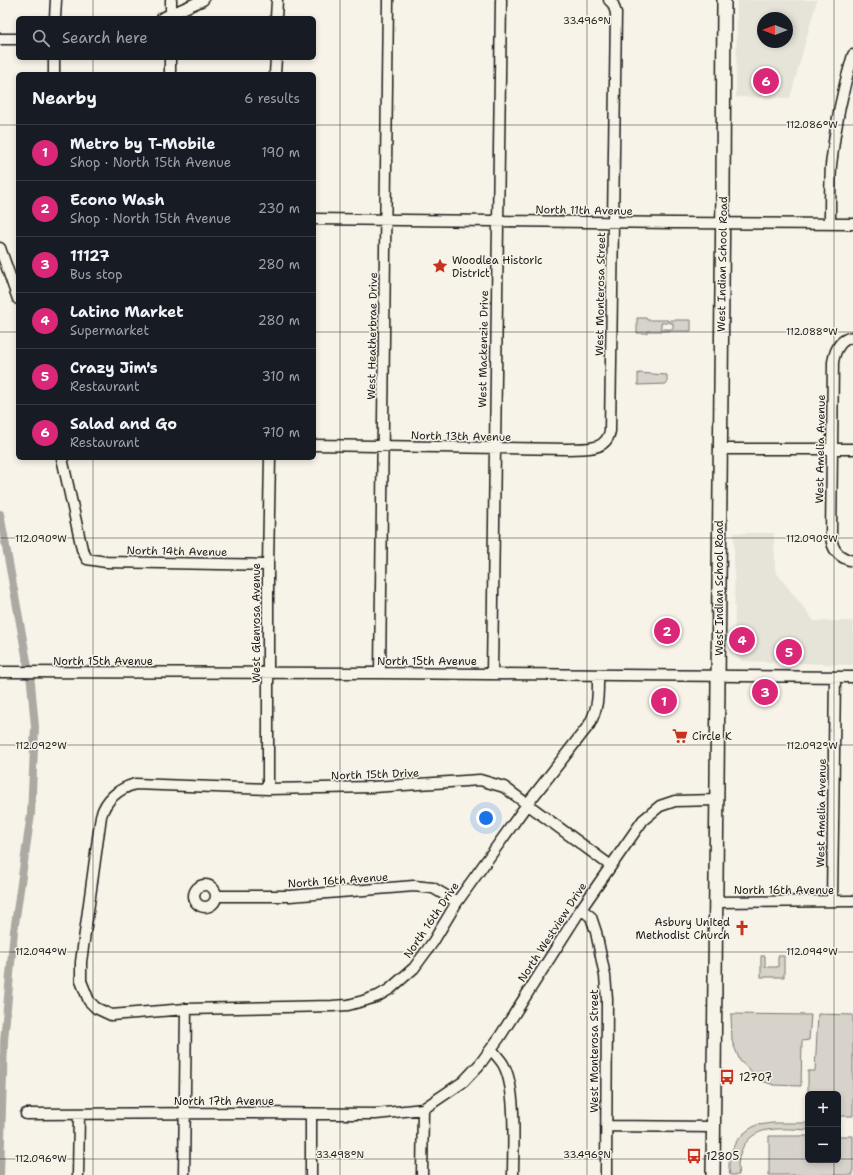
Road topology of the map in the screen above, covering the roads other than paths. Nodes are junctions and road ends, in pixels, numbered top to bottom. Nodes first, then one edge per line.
1 (56, 0) edge
2 (171, 0) edge
3 (203, 0) edge
4 (277, 0) edge
5 (388, 0) edge
6 (500, 0) edge
7 (724, 0) edge
8 (610, 1) edge
9 (55, 16) edge
10 (168, 16) edge
11 (170, 16) edge
12 (276, 16) edge
13 (0, 39) edge
14 (16, 39) edge
15 (853, 56) edge
16 (54, 60) edge
17 (170, 60) edge
18 (276, 60) edge
19 (54, 72) edge
20 (170, 72) edge
21 (275, 72) edge
22 (316, 219) edge
23 (386, 219) junction
24 (497, 220) junction
25 (612, 222) junction
26 (723, 223) junction
27 (830, 224) junction
28 (853, 224) edge
29 (0, 248) edge
30 (16, 282) edge
31 (853, 338) edge
32 (606, 442) joint
33 (316, 445) edge
34 (382, 446) junction
35 (494, 448) junction
36 (720, 449) junction
37 (832, 449) junction
38 (853, 450) edge
39 (62, 460) edge
40 (270, 460) edge
41 (853, 562) edge
42 (268, 564) junction
43 (0, 672) edge
44 (268, 673) junction
45 (380, 673) junction
46 (492, 674) junction
47 (598, 675) junction
48 (718, 676) junction
49 (835, 677) junction
50 (853, 677) edge
51 (268, 789) junction
52 (717, 800) junction
53 (527, 804) junction
54 (611, 866) junction
55 (216, 896) dead end
56 (832, 901) junction
57 (853, 901) edge
58 (457, 902) junction
59 (716, 902) junction
60 (581, 909) junction
61 (85, 993) joint
62 (186, 1009) junction
63 (491, 1049) junction
64 (423, 1109) junction
65 (185, 1113) junction
66 (26, 1114) dead end
67 (79, 1114) junction
68 (311, 1114) junction
69 (606, 1126) junction
70 (713, 1127) junction
71 (78, 1175) edge
72 (184, 1175) edge
73 (311, 1175) edge
74 (422, 1175) edge
75 (513, 1175) edge
76 (606, 1175) edge
77 (712, 1175) edge

1 - 9 street
2 - 10 street
3 - 11 street
4 - 12 street
5 - 23 street, West Heatherbrae Drive
6 - 24 street, West Mackenzie Drive
7 - 26 main road, West Indian School Road
8 - 25 street, West Monterosa Street
13 - 14 street
15 - 27 street
16 - 19 street
17 - 20 street
18 - 21 street
22 - 23 street, North 11th Avenue
23 - 24 street, North 11th Avenue
23 - 34 street, West Heatherbrae Drive
24 - 25 street, North 11th Avenue
24 - 35 street, West Mackenzie Drive
25 - 26 street, North 11th Avenue
25 - 32 street, West Monterosa Street
26 - 27 street, North 11th Avenue
26 - 36 main road, West Indian School Road
27 - 28 street, North 11th Avenue
29 - 30 street
31 - 37 street, West Amelia Avenue
32 - 35 street, North 13th Avenue
33 - 34 street, North 13th Avenue
34 - 35 street, North 13th Avenue
34 - 45 street, West Heatherbrae Drive
35 - 46 street, West Mackenzie Drive
36 - 37 street
36 - 48 main road, West Indian School Road
37 - 38 street
37 - 41 street, West Amelia Avenue
39 - 42 street, North 14th Avenue
40 - 42 street, West Glenrosa Avenue
42 - 44 street, West Glenrosa Avenue
43 - 44 street, North 15th Avenue
44 - 45 street, North 15th Avenue
44 - 51 street, West Glenrosa Avenue
45 - 46 street, North 15th Avenue
46 - 47 street, North 15th Avenue
47 - 48 street, North 15th Avenue
47 - 53 street, North 16th Drive
48 - 49 street, North 15th Avenue
48 - 52 main road, West Indian School Road
49 - 50 street, North 15th Avenue
49 - 56 street, West Amelia Avenue
51 - 53 street, North 15th Drive
51 - 61 street, North 15th Drive
52 - 54 street, North Westview Drive
52 - 59 main road, West Indian School Road
53 - 54 street, North 15th Drive
53 - 58 street, North 16th Drive
54 - 60 street, North Westview Drive
55 - 58 street, North 16th Avenue
56 - 57 street, North 16th Avenue
56 - 59 street, North 16th Avenue
58 - 62 street, North 16th Drive
59 - 70 main road, West Indian School Road
60 - 63 street, North Westview Drive
60 - 69 street, West Monterosa Street
61 - 62 street, North 16th Drive
62 - 65 street
63 - 64 street, North Westview Drive
63 - 75 street
64 - 68 street, North 17th Avenue
64 - 74 street
65 - 67 street, North 17th Avenue
65 - 68 street, North 17th Avenue
65 - 72 street
66 - 67 street, North 17th Avenue
67 - 71 street
68 - 73 street
69 - 70 street
69 - 76 street, West Monterosa Street
70 - 77 main road, West Indian School Road

